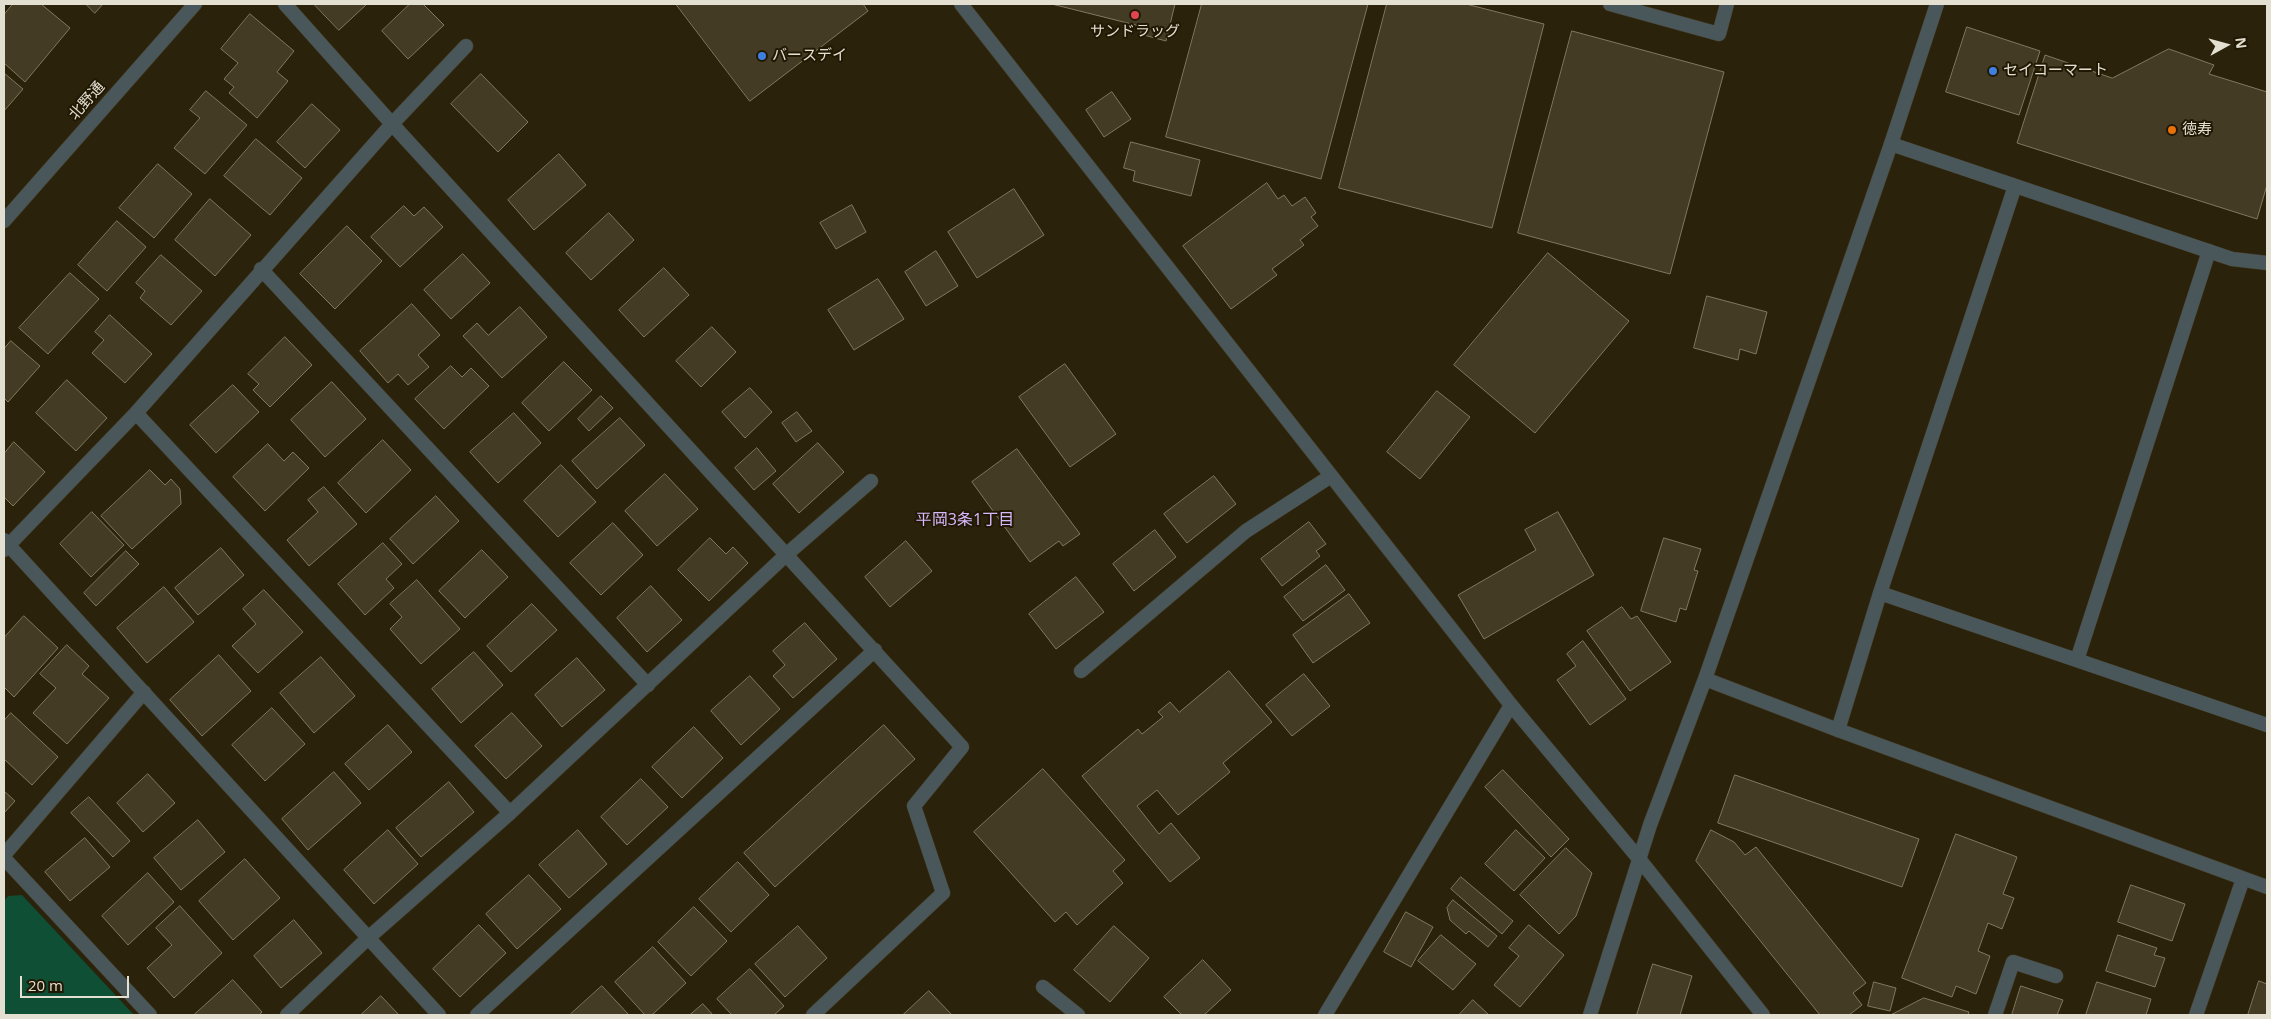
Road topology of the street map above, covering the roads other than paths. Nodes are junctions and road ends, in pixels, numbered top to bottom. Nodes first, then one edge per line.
1 (195, 4) edge
2 (285, 4) edge
3 (961, 4) edge
4 (1610, 4) edge
5 (1727, 4) edge
6 (1937, 4) edge
7 (466, 46) dead end
8 (392, 124) junction
9 (1891, 144) junction
10 (2015, 186) junction
11 (4, 221) edge
12 (2209, 251) junction
13 (2267, 264) edge
14 (261, 269) junction
15 (136, 413) junction
16 (1331, 476) junction
17 (871, 481) dead end
18 (5, 545) edge
19 (787, 554) junction
20 (1880, 593) junction
21 (875, 650) junction
22 (2077, 660) junction
23 (1081, 671) dead end
24 (1705, 679) junction
25 (648, 685) junction
26 (144, 692) junction
27 (1511, 705) junction
28 (2267, 725) edge
29 (1838, 730) junction
30 (510, 814) junction
31 (4, 857) edge
32 (1640, 860) junction
33 (2243, 879) junction
34 (2267, 887) edge
35 (367, 938) junction
36 (2056, 976) dead end
37 (1043, 987) dead end
38 (150, 1015) edge
39 (287, 1015) edge
40 (439, 1015) edge
41 (477, 1015) edge
42 (814, 1015) edge
43 (1078, 1015) edge
44 (1325, 1015) edge
45 (1590, 1015) edge
46 (1763, 1015) edge
47 (1995, 1015) edge
48 (2196, 1015) edge

1 - 11 street, 北野通
2 - 8 street
3 - 16 street
4 - 5 street
6 - 9 street
7 - 8 street
8 - 14 street
8 - 19 street
9 - 10 street
9 - 24 street
10 - 12 street
10 - 20 street
12 - 13 street
12 - 22 street
14 - 15 street
14 - 25 street
15 - 18 street
15 - 30 street
16 - 23 street
16 - 27 street
17 - 19 street
18 - 26 street
19 - 21 street
19 - 25 street
20 - 22 street
20 - 29 street
21 - 41 street
21 - 42 street
22 - 28 street
24 - 29 street
24 - 32 street
25 - 30 street
26 - 31 street
26 - 35 street
27 - 32 street
27 - 44 street
29 - 33 street
30 - 35 street
31 - 38 street
32 - 45 street
32 - 46 street
33 - 34 street
33 - 48 street
35 - 39 street
35 - 40 street
36 - 47 street
37 - 43 street

